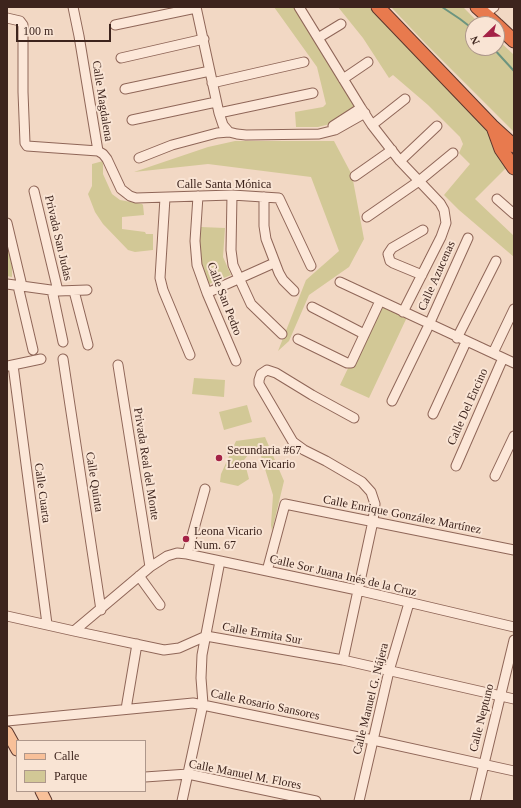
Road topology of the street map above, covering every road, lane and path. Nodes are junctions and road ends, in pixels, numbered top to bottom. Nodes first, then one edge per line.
1 (73, 7) edge
2 (299, 7) edge
3 (378, 7) edge
4 (196, 8) edge
5 (7, 18) edge
6 (341, 24) dead end
7 (115, 25) dead end
8 (505, 32) edge
9 (318, 38) junction
10 (204, 39) junction
11 (514, 40) edge
12 (121, 58) dead end
13 (304, 62) dead end
14 (368, 62) dead end
15 (210, 71) junction
16 (343, 79) junction
17 (212, 83) junction
18 (125, 89) dead end
19 (313, 93) dead end
20 (405, 99) dead end
21 (216, 102) junction
22 (363, 111) junction
23 (218, 113) junction
24 (132, 120) dead end
25 (372, 125) junction
26 (437, 126) dead end
27 (492, 126) junction
28 (229, 132) junction
29 (514, 146) edge
30 (392, 150) junction
31 (98, 151) junction
32 (453, 153) dead end
33 (139, 158) dead end
34 (400, 161) junction
35 (514, 168) edge
36 (355, 176) dead end
37 (419, 182) junction
38 (34, 191) dead end
39 (232, 195) junction
40 (198, 196) junction
41 (264, 197) junction
42 (165, 198) junction
43 (497, 199) dead end
44 (514, 214) edge
45 (367, 217) dead end
46 (7, 223) edge
47 (423, 230) dead end
48 (468, 238) dead end
49 (496, 261) dead end
50 (274, 263) junction
51 (311, 266) dead end
52 (422, 275) junction
53 (239, 278) junction
54 (340, 282) dead end
55 (7, 284) edge
56 (20, 286) junction
57 (55, 290) junction
58 (87, 290) dead end
59 (74, 291) junction
60 (294, 291) dead end
61 (207, 293) junction
62 (380, 301) junction
63 (312, 308) dead end
64 (514, 309) edge
65 (403, 312) junction
66 (429, 324) junction
67 (282, 334) dead end
68 (364, 334) junction
69 (298, 339) dead end
70 (462, 340) junction
71 (63, 342) dead end
72 (88, 345) dead end
73 (33, 350) dead end
74 (493, 353) junction
75 (190, 355) dead end
76 (41, 358) dead end
77 (503, 358) junction
78 (63, 359) dead end
79 (236, 361) dead end
80 (514, 363) edge
81 (118, 365) dead end
82 (10, 366) edge
83 (392, 401) dead end
84 (433, 414) dead end
85 (354, 418) dead end
86 (514, 436) edge
87 (456, 466) dead end
88 (496, 476) dead end
89 (205, 489) dead end
90 (373, 521) junction
91 (514, 550) edge
92 (187, 554) junction
93 (220, 561) junction
94 (150, 567) junction
95 (267, 571) junction
96 (139, 576) junction
97 (357, 590) junction
98 (409, 603) junction
99 (160, 605) dead end
100 (101, 610) junction
101 (7, 616) edge
102 (47, 624) junction
103 (514, 627) edge
104 (74, 631) junction
105 (206, 636) junction
106 (514, 640) edge
107 (136, 644) junction
108 (343, 660) junction
109 (390, 671) junction
110 (500, 696) junction
111 (514, 699) edge
112 (203, 704) junction
113 (126, 709) junction
114 (7, 721) edge
115 (7, 732) edge
116 (373, 740) junction
117 (16, 748) edge
118 (483, 765) junction
119 (514, 771) edge
120 (188, 774) junction
121 (146, 777) edge
122 (42, 792) edge
123 (46, 801) edge
124 (182, 801) edge
125 (316, 801) edge
126 (359, 801) edge
127 (475, 801) edge

1 - 31 street, Calle Magdalena
2 - 9 street
3 - 27 highway
4 - 7 street
4 - 10 street
5 - 31 street
6 - 9 street
8 - 11 highway
9 - 16 street
10 - 12 street
10 - 15 street
13 - 17 street
14 - 16 street
15 - 17 street
15 - 18 street
16 - 22 street
17 - 21 street
19 - 23 street
20 - 25 street
21 - 23 street
21 - 24 street
22 - 25 street
22 - 28 street
23 - 28 street
25 - 30 street
26 - 34 street
27 - 29 highway
27 - 35 highway
28 - 33 street
30 - 34 street
30 - 36 street
31 - 42 street
32 - 37 street
34 - 37 street
37 - 45 street
37 - 52 street
38 - 57 street, Privada San Judas
39 - 40 street, Calle Santa Mónica
39 - 41 street, Calle Santa Mónica
39 - 53 street
40 - 42 street, Calle Santa Mónica
40 - 61 street, Calle San Pedro
41 - 50 street
41 - 51 street, Calle Santa Mónica
42 - 75 street
43 - 44 street
46 - 56 street
47 - 52 street
48 - 66 street, Calle Azucenas
49 - 70 street
50 - 53 street
50 - 60 street
52 - 65 street
53 - 61 street
53 - 67 street
54 - 62 street
55 - 56 street
56 - 57 street
56 - 73 street
57 - 59 street
57 - 71 street, Privada San Judas
58 - 59 street
59 - 72 street
61 - 79 street, Calle San Pedro
62 - 65 street
62 - 68 street
63 - 68 street
64 - 74 street
65 - 66 street
66 - 70 street
66 - 83 street, Calle Azucenas
68 - 69 street
70 - 74 street
70 - 84 street
74 - 77 street
76 - 82 street
77 - 80 street
77 - 87 street, Calle Del Encino
78 - 100 street, Calle Quinta
81 - 94 street, Privada Real del Monte
82 - 102 street, Calle Cuarta
85 - 90 street
86 - 88 street
89 - 92 street
90 - 91 street, Calle Enrique González Martínez
90 - 95 street, Calle Enrique González Martínez
90 - 97 street
92 - 93 street, Calle Sor Juana Inés de la Cruz
92 - 94 street, Calle Sor Juana Inés de la Cruz
93 - 95 street, Calle Sor Juana Inés de la Cruz
93 - 105 street
94 - 96 street, Calle Sor Juana Inés de la Cruz
95 - 97 street, Calle Sor Juana Inés de la Cruz
96 - 99 street
96 - 100 street, Calle Sor Juana Inés de la Cruz
97 - 98 street, Calle Sor Juana Inés de la Cruz
97 - 108 street
98 - 103 street, Calle Sor Juana Inés de la Cruz
98 - 109 street, Calle Manuel G. Nájera
100 - 104 street, Calle Sor Juana Inés de la Cruz
101 - 102 street, Calle Ermita Sur
102 - 104 street, Calle Ermita Sur
104 - 107 street, Calle Ermita Sur
105 - 107 street, Calle Ermita Sur
105 - 108 street, Calle Ermita Sur
105 - 112 street
106 - 110 street, Calle Neptuno
107 - 113 street
108 - 109 street, Calle Ermita Sur
109 - 110 street, Calle Ermita Sur
109 - 116 street, Calle Manuel G. Nájera
110 - 111 street, Calle Ermita Sur
110 - 118 street, Calle Neptuno
112 - 113 street, Calle Rosario Sansores
112 - 116 street, Calle Rosario Sansores
112 - 120 street
113 - 114 street, Calle Rosario Sansores
115 - 117 main road
116 - 118 street, Calle Rosario Sansores
116 - 126 street, Calle Manuel G. Nájera
118 - 119 street, Calle Rosario Sansores
118 - 127 street, Calle Neptuno
120 - 121 street, Calle Manuel M. Flores
120 - 124 street
120 - 125 street, Calle Manuel M. Flores
122 - 123 main road

